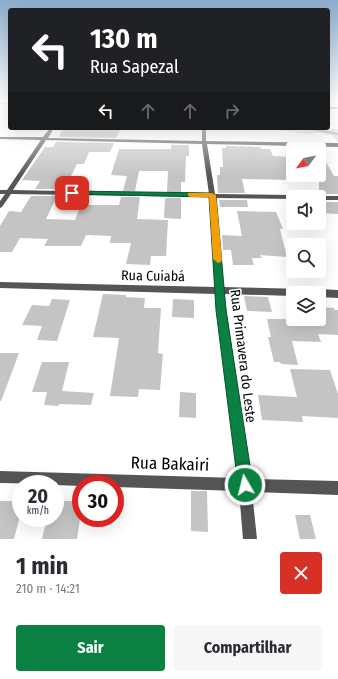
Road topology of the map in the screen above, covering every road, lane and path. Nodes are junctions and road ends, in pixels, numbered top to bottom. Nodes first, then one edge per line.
1 (51, 130) edge
2 (204, 130) edge
3 (0, 138) edge
4 (45, 139) junction
5 (204, 143) junction
6 (338, 145) edge
7 (0, 192) edge
8 (10, 192) junction
9 (212, 195) junction
10 (286, 197) edge
11 (326, 198) edge
12 (338, 198) edge
13 (0, 206) edge
14 (0, 286) edge
15 (220, 290) junction
16 (286, 292) edge
17 (326, 293) edge
18 (338, 294) edge
19 (0, 477) edge
20 (245, 485) junction
21 (338, 488) edge
22 (250, 539) edge

1 - 4 street
2 - 5 street, Rua Primavera do Leste
3 - 4 street
4 - 5 street
4 - 8 street
5 - 6 street
5 - 9 street, Rua Primavera do Leste
7 - 8 street
8 - 9 street
8 - 13 street
9 - 10 street
9 - 15 street, Rua Primavera do Leste
11 - 12 street
14 - 15 street, Rua Cuiabá
15 - 16 street, Rua Cuiabá
15 - 20 street, Rua Primavera do Leste
17 - 18 street
19 - 20 street, Rua Bakairi
20 - 21 street, Rua Bakairi
20 - 22 street, Rua Primavera do Leste

